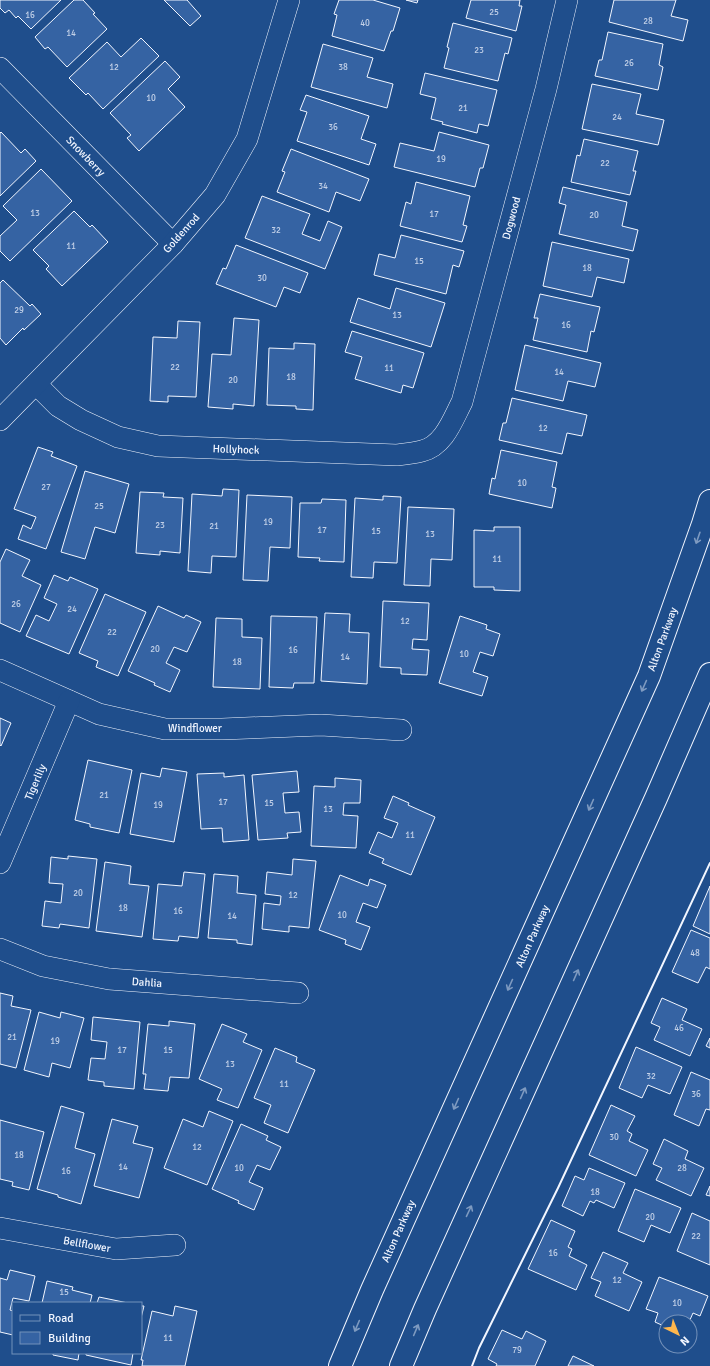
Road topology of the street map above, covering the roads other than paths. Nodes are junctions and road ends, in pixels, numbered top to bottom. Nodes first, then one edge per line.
1 (290, 0) edge
2 (567, 0) edge
3 (0, 68) edge
4 (173, 244) junction
5 (36, 384) junction
6 (0, 420) edge
7 (446, 433) joint
8 (710, 501) edge
9 (0, 670) edge
10 (710, 674) edge
11 (69, 701) junction
12 (401, 730) dead end
13 (0, 863) edge
14 (0, 949) edge
15 (298, 993) dead end
16 (0, 1228) edge
17 (175, 1245) dead end
18 (340, 1366) edge
19 (401, 1366) edge

1 - 4 street, Goldenrod
2 - 7 street, Dogwood
3 - 4 street, Snowberry
4 - 5 street, Goldenrod
5 - 6 street, Goldenrod
5 - 7 street, Hollyhock
8 -> 18 main road, Alton Parkway
9 - 11 street, Windflower
19 -> 10 main road
11 - 12 street, Windflower
11 - 13 street, Tigerlily
14 - 15 street, Dahlia
16 - 17 street, Bellflower

